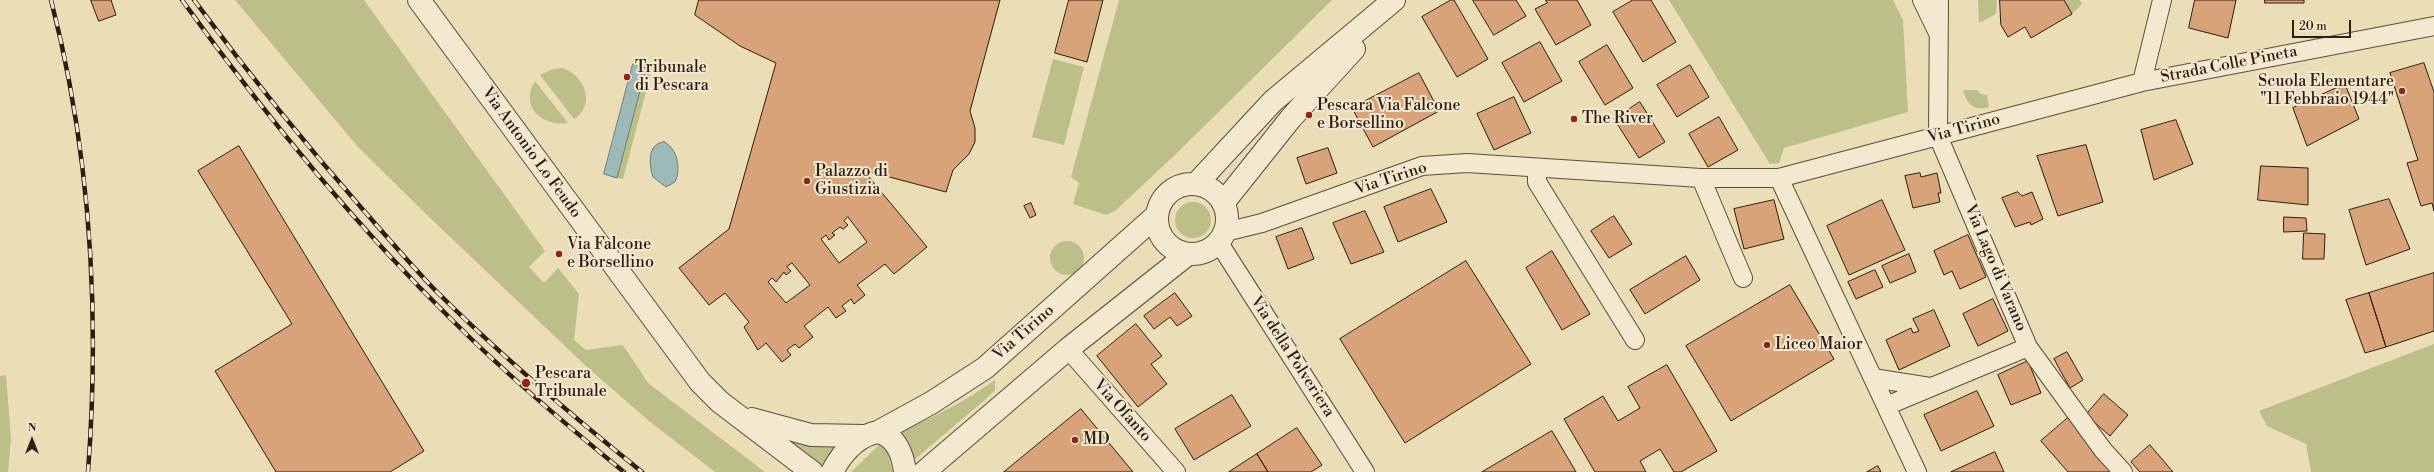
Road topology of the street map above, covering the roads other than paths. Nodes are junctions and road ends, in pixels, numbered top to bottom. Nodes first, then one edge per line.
1 (419, 0) edge
2 (1394, 0) edge
3 (1398, 0) edge
4 (1922, 0) edge
5 (1940, 0) edge
6 (2162, 0) edge
7 (2434, 26) edge
8 (1940, 38) junction
9 (2142, 82) junction
10 (1938, 136) junction
11 (1537, 168) junction
12 (1701, 178) junction
13 (1779, 178) junction
14 (1197, 183) junction
15 (1224, 202) junction
16 (1157, 216) junction
17 (1250, 226) junction
18 (1222, 237) junction
19 (1188, 254) junction
20 (1236, 270) junction
21 (1743, 278) dead end
22 (1635, 340) dead end
23 (2028, 347) junction
24 (1068, 349) junction
25 (1873, 378) junction
26 (1930, 387) junction
27 (1886, 406) junction
28 (738, 414) junction
29 (871, 434) junction
30 (812, 472) edge
31 (832, 472) edge
32 (905, 472) edge
33 (924, 472) edge
34 (1176, 472) edge
35 (1365, 472) edge
36 (1917, 472) edge
37 (2123, 472) edge

1 - 28 street, Via Antonio Lo Feudo
2 - 14 street
3 - 15 street
4 - 8 street, Via Lago di Varano
5 - 8 street, Via Lago di Varano
6 - 9 street
7 - 9 street, Strada Colle Pineta
8 - 10 street, Via Lago di Varano
9 - 10 street, Via Tirino
10 - 13 street, Via Tirino
10 - 23 street, Via Lago di Varano
11 - 12 street, Via Tirino
11 - 17 street, Via Tirino
11 - 22 street
12 - 13 street, Via Tirino
12 - 21 street
13 - 25 street
14 - 15 street
14 - 16 street
15 - 18 street
16 - 19 street
16 - 29 street, Via Tirino
17 - 18 street, Via Tirino
17 - 20 street
18 - 19 street
18 - 20 street, Via della Polveriera
19 - 24 street
20 - 35 street, Via della Polveriera
23 - 26 street
23 - 37 street, Via Lago di Varano
24 - 33 street
24 - 34 street, Via Ofanto
25 - 26 street
25 - 27 street
26 - 27 street
27 - 36 street
28 - 29 street, Via Antonio Lo Feudo
28 - 30 street, Via Antonio Lo Feudo
29 - 31 street, Via Tirino
29 - 32 street

